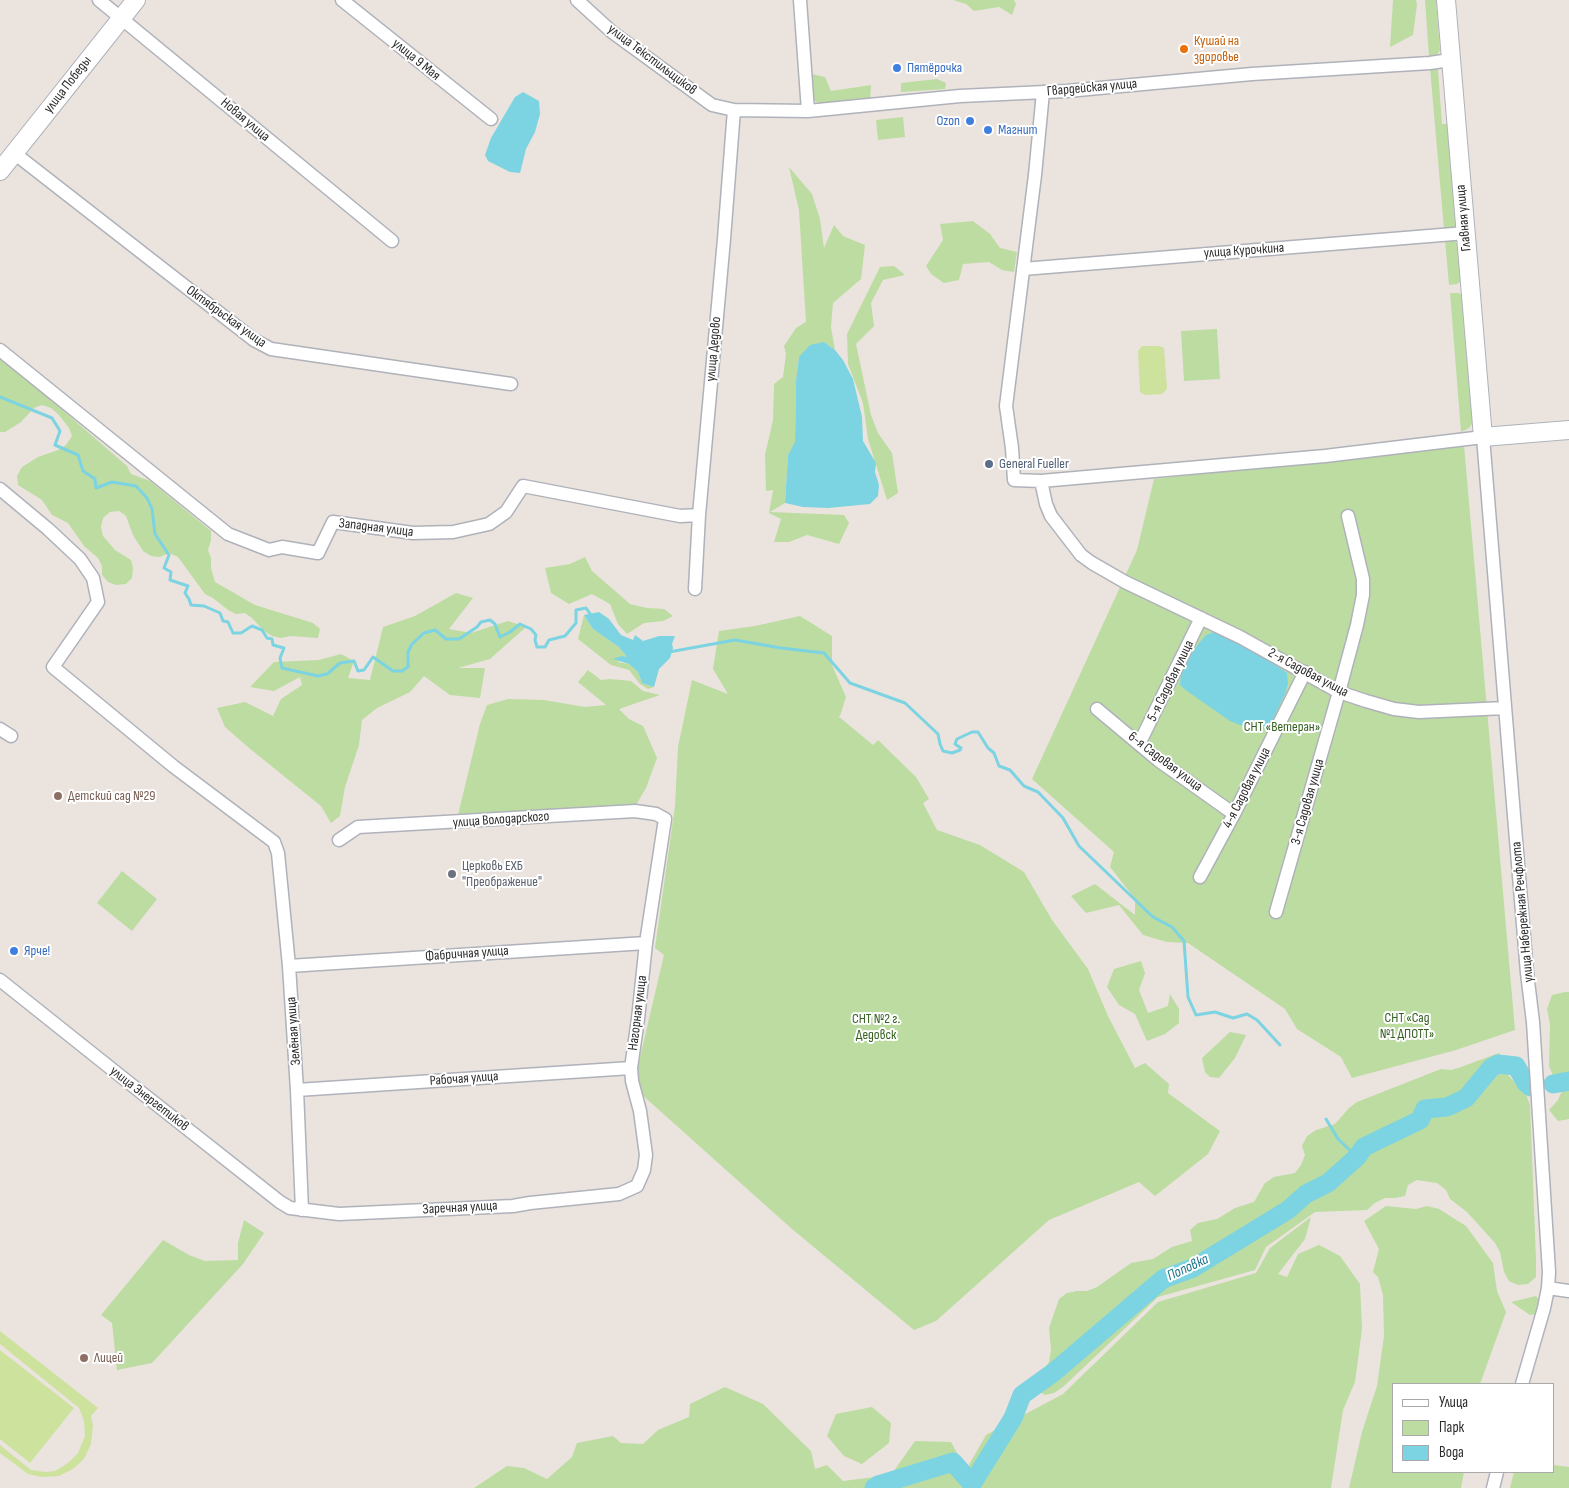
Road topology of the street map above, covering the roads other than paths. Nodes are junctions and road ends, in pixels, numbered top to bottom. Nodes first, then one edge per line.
1 (99, 0) edge
2 (136, 0) edge
3 (342, 0) edge
4 (577, 0) edge
5 (800, 0) edge
6 (1446, 0) edge
7 (121, 18) junction
8 (1450, 60) junction
9 (1043, 92) junction
10 (734, 110) junction
11 (808, 111) junction
12 (491, 120) dead end
13 (14, 153) junction
14 (0, 171) edge
15 (1466, 233) junction
16 (392, 241) dead end
17 (1023, 269) junction
18 (0, 350) edge
19 (511, 384) dead end
20 (1569, 430) edge
21 (1483, 437) junction
22 (1046, 480) junction
23 (0, 489) edge
24 (699, 515) junction
25 (1348, 516) dead end
26 (695, 589) dead end
27 (1201, 618) junction
28 (1305, 672) junction
29 (1339, 692) junction
30 (1505, 708) junction
31 (1097, 709) dead end
32 (1140, 744) junction
33 (1234, 814) junction
34 (665, 819) joint
35 (339, 840) dead end
36 (1200, 877) dead end
37 (1276, 912) dead end
38 (646, 942) junction
39 (289, 966) junction
40 (0, 980) edge
41 (631, 1068) junction
42 (298, 1090) junction
43 (619, 1194) joint
44 (302, 1210) junction
45 (1548, 1288) junction
46 (1569, 1291) edge
47 (1522, 1383) edge
48 (1497, 1473) edge
49 (1493, 1488) edge

1 - 7 street, Новая улица
2 - 7 street, улица Победы
3 - 12 street, улица 9 Мая
4 - 10 street, улица Текстильщиков
5 - 11 street
6 - 8 street, Главная улица
7 - 13 street, улица Победы
7 - 16 street, Новая улица
8 - 9 street, Гвардейская улица
8 - 15 street, Главная улица
9 - 11 street, Гвардейская улица
9 - 17 street
10 - 11 street, Гвардейская улица
10 - 24 street, улица Дедово
13 - 14 street, улица Победы
13 - 19 street, Октябрьская улица
15 - 17 street, улица Курочкина
15 - 21 street, Главная улица
17 - 22 street
18 - 24 street, Западная улица
20 - 21 street
21 - 22 street
21 - 30 street, улица Набережная Речфлота
22 - 27 street, 2-я Садовая улица
23 - 39 street, Зелёная улица
24 - 26 street, улица Дедово
25 - 29 street, 3-я Садовая улица
27 - 28 street, 2-я Садовая улица
27 - 32 street, 5-я Садовая улица
28 - 29 street, 2-я Садовая улица
28 - 33 street, 4-я Садовая улица
29 - 30 street, 2-я Садовая улица
29 - 37 street, 3-я Садовая улица
30 - 45 street, улица Набережная Речфлота
31 - 32 street, 6-я Садовая улица
32 - 33 street, 6-я Садовая улица
33 - 36 street, 4-я Садовая улица
34 - 35 street, улица Володарского
34 - 38 street, Нагорная улица
38 - 39 street, Фабричная улица
38 - 41 street, Нагорная улица
39 - 42 street, Зелёная улица
40 - 44 street, улица Энергетиков
41 - 42 street, Рабочая улица
41 - 43 street, Нагорная улица
42 - 44 street, Зелёная улица
43 - 44 street, Заречная улица
45 - 46 street
45 - 47 street, улица Набережная Речфлота
48 - 49 street

